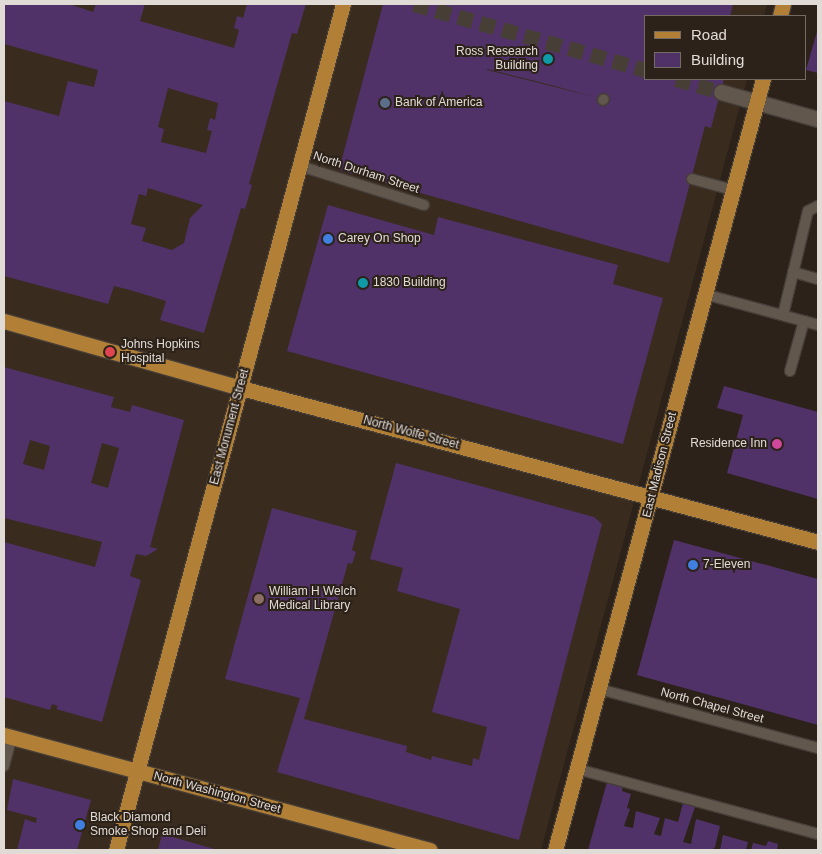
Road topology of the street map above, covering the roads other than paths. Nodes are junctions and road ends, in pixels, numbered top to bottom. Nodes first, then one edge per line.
1 (343, 4) edge
2 (763, 80) edge
3 (720, 92) tunnel mouth
4 (756, 102) junction
5 (818, 119) edge
6 (300, 166) junction
7 (692, 179) dead end
8 (733, 190) junction
9 (424, 205) dead end
10 (818, 206) edge
11 (793, 272) junction
12 (818, 279) edge
13 (704, 294) junction
14 (783, 315) junction
15 (4, 321) edge
16 (804, 321) junction
17 (818, 325) edge
18 (790, 370) dead end
19 (241, 388) junction
20 (652, 497) junction
21 (818, 542) edge
22 (599, 689) junction
23 (8, 736) edge
24 (818, 748) edge
25 (4, 766) edge
26 (577, 768) junction
27 (137, 772) junction
28 (818, 834) edge
29 (116, 850) edge
30 (430, 850) edge
31 (555, 850) edge

1 - 6 main road, East Monument Street
2 - 4 main road, East Madison Street
3 - 4 street
4 - 5 street
4 - 8 main road, East Madison Street
6 - 9 lane, North Durham Street
6 - 19 main road, East Monument Street
7 - 8 lane
8 - 13 main road, East Madison Street
10 - 11 lane
11 - 12 lane
11 - 14 lane
13 - 14 lane
13 - 20 main road, East Madison Street
14 - 16 lane
15 - 19 main road, North Wolfe Street
16 - 17 lane
16 - 18 lane
19 - 20 main road, North Wolfe Street
19 - 27 main road, East Monument Street
20 - 21 main road, North Wolfe Street
20 - 22 main road, East Madison Street
22 - 24 lane, North Chapel Street
22 - 26 main road, East Madison Street
23 - 25 lane
23 - 27 main road, North Washington Street
26 - 28 lane
26 - 31 main road, East Madison Street
27 - 29 main road, East Monument Street
27 - 30 main road, North Washington Street

